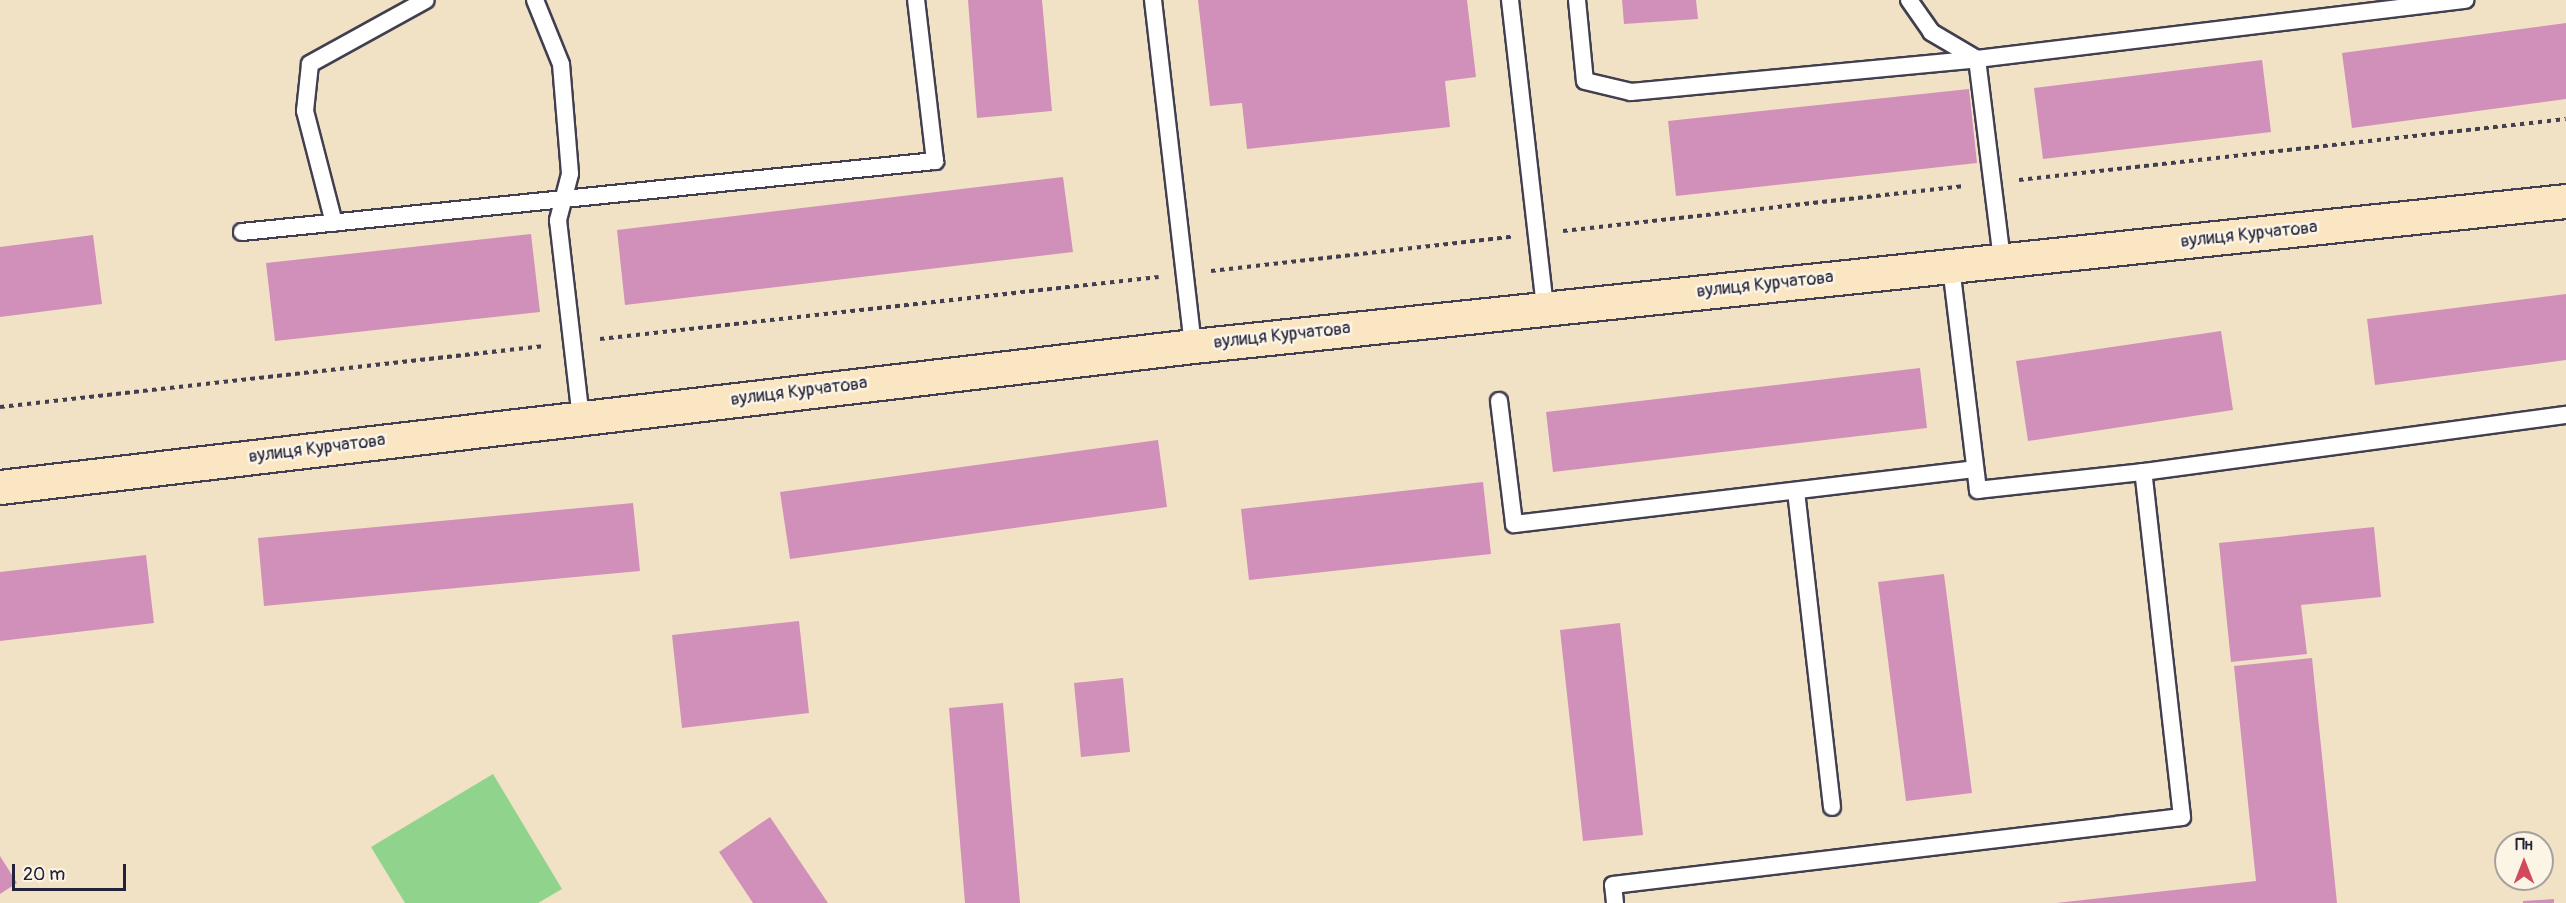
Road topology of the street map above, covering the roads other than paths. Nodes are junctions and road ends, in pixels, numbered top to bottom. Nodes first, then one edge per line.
1 (426, 0) edge
2 (535, 0) edge
3 (916, 0) edge
4 (1153, 0) edge
5 (1510, 0) edge
6 (1577, 0) edge
7 (1910, 0) edge
8 (2465, 0) edge
9 (1977, 59) junction
10 (563, 201) junction
11 (2566, 201) edge
12 (334, 223) junction
13 (242, 232) dead end
14 (2002, 261) junction
15 (1951, 266) junction
16 (1545, 309) junction
17 (1193, 346) junction
18 (1499, 401) dead end
19 (2566, 415) edge
20 (581, 418) junction
21 (1975, 469) junction
22 (2143, 472) junction
23 (0, 487) edge
24 (1796, 490) junction
25 (1832, 807) dead end
26 (1615, 903) edge

1 - 12 lane
2 - 10 lane
3 - 10 lane
4 - 17 lane
5 - 16 lane
6 - 9 lane
7 - 9 lane
8 - 9 lane
9 - 14 lane
10 - 12 lane
10 - 20 lane
11 - 14 main road, вулиця Курчатова
12 - 13 lane
14 - 15 main road, вулиця Курчатова
15 - 16 main road, вулиця Курчатова
15 - 21 lane
16 - 17 main road, вулиця Курчатова
17 - 20 main road, вулиця Курчатова
18 - 24 lane
19 - 22 lane
20 - 23 main road, вулиця Курчатова
21 - 22 lane
21 - 24 lane
22 - 26 lane
24 - 25 lane

